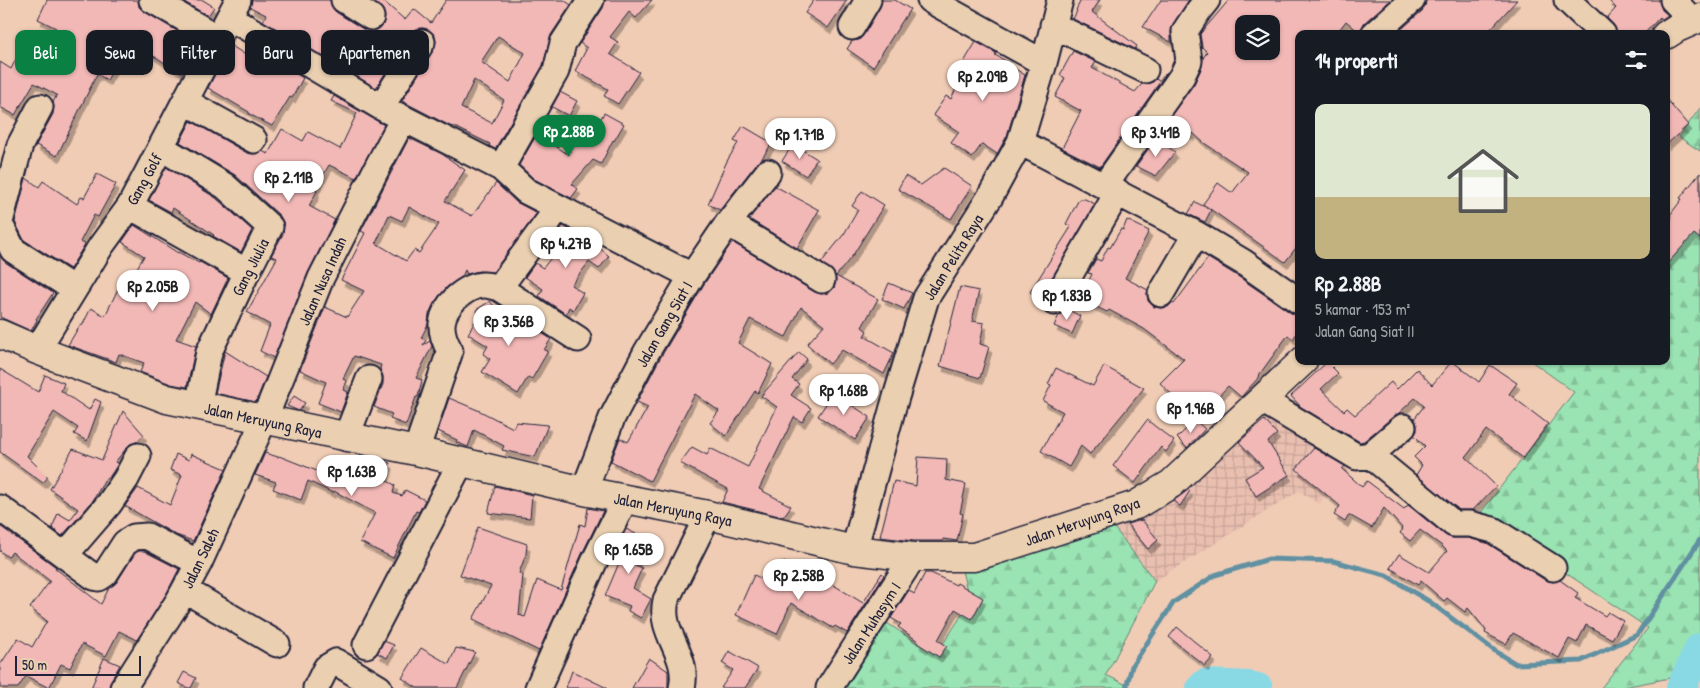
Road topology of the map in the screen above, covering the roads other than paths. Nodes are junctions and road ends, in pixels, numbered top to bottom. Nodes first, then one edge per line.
1 (152, 0) edge
2 (344, 0) edge
3 (591, 0) edge
4 (868, 0) edge
5 (1060, 0) edge
6 (1207, 0) edge
7 (1412, 0) edge
8 (1567, 0) edge
9 (1673, 0) edge
10 (945, 3) edge
11 (371, 17) dead end
12 (228, 18) edge
13 (1696, 19) edge
14 (1053, 25) junction
15 (852, 27) dead end
16 (1378, 30) edge
17 (1599, 30) edge
18 (1670, 33) edge
19 (1044, 63) junction
20 (1145, 70) dead end
21 (402, 75) edge
22 (186, 102) junction
23 (40, 107) dead end
24 (382, 107) junction
25 (403, 119) junction
26 (254, 140) dead end
27 (1020, 142) junction
28 (162, 148) junction
29 (501, 168) junction
30 (768, 172) dead end
31 (1112, 189) junction
32 (130, 206) junction
33 (558, 208) junction
34 (0, 223) edge
35 (728, 223) junction
36 (1196, 234) junction
37 (247, 272) junction
38 (692, 276) junction
39 (822, 280) dead end
40 (499, 288) junction
41 (74, 289) junction
42 (1161, 294) dead end
43 (1295, 298) edge
44 (1054, 302) dead end
45 (0, 334) edge
46 (578, 338) dead end
47 (37, 350) junction
48 (1298, 365) edge
49 (369, 380) dead end
50 (1262, 400) junction
51 (198, 406) junction
52 (264, 420) junction
53 (1403, 427) dead end
54 (346, 438) junction
55 (416, 451) junction
56 (1370, 455) junction
57 (138, 456) dead end
58 (461, 462) junction
59 (584, 491) junction
60 (625, 499) junction
61 (0, 508) edge
62 (708, 515) junction
63 (854, 550) junction
64 (65, 555) junction
65 (913, 557) junction
66 (199, 563) junction
67 (1553, 568) dead end
68 (184, 590) junction
69 (277, 644) dead end
70 (366, 644) dead end
71 (123, 688) edge
72 (316, 688) edge
73 (380, 688) edge
74 (538, 688) edge
75 (682, 688) edge
76 (829, 688) edge

1 - 12 street
2 - 11 street
3 - 29 street
4 - 15 street
5 - 14 street, Jalan Pelita Raya
6 - 31 street
7 - 16 street
8 - 17 street
9 - 13 street
10 - 19 street
12 - 22 street, Gang Golf
12 - 24 street
13 - 18 main road
14 - 19 street, Jalan Pelita Raya
14 - 20 street
19 - 27 street, Jalan Pelita Raya
21 - 24 street
22 - 26 street
22 - 28 street, Gang Golf
23 - 34 street
24 - 25 street
25 - 29 street
25 - 52 street, Jalan Nusa Indah
27 - 31 street
27 - 63 street, Jalan Pelita Raya
28 - 32 street, Gang Golf
28 - 37 street, Gang Jiulia
29 - 33 street
30 - 35 street, Jalan Gang Siat I
31 - 36 street
31 - 44 street
32 - 37 street
32 - 41 street, Gang Golf
33 - 38 street
33 - 40 street
34 - 41 street
35 - 38 street, Jalan Gang Siat I
35 - 39 street
36 - 42 street
36 - 43 street
37 - 51 street, Gang Jiulia
38 - 59 street, Jalan Gang Siat I
40 - 46 street
40 - 55 street
41 - 47 street, Gang Golf
45 - 47 main road, Jalan Meruyung Raya
47 - 51 main road, Jalan Meruyung Raya
48 - 50 main road, Jalan Meruyung Raya
49 - 54 street
50 - 56 street
50 - 65 main road, Jalan Meruyung Raya
51 - 52 main road, Jalan Meruyung Raya
52 - 54 main road, Jalan Meruyung Raya
52 - 66 street, Jalan Saleh
53 - 56 street
54 - 55 main road, Jalan Meruyung Raya
55 - 58 main road, Jalan Meruyung Raya
56 - 67 street
57 - 64 street
58 - 59 main road, Jalan Meruyung Raya
58 - 70 street
59 - 60 main road, Jalan Meruyung Raya
60 - 62 main road, Jalan Meruyung Raya
60 - 74 street
61 - 64 street
62 - 63 main road, Jalan Meruyung Raya
62 - 75 street
63 - 65 main road, Jalan Meruyung Raya
64 - 66 street
65 - 76 street, Jalan Muhasym I
66 - 68 street, Jalan Saleh
68 - 69 street
68 - 71 street, Jalan Saleh
72 - 73 street

